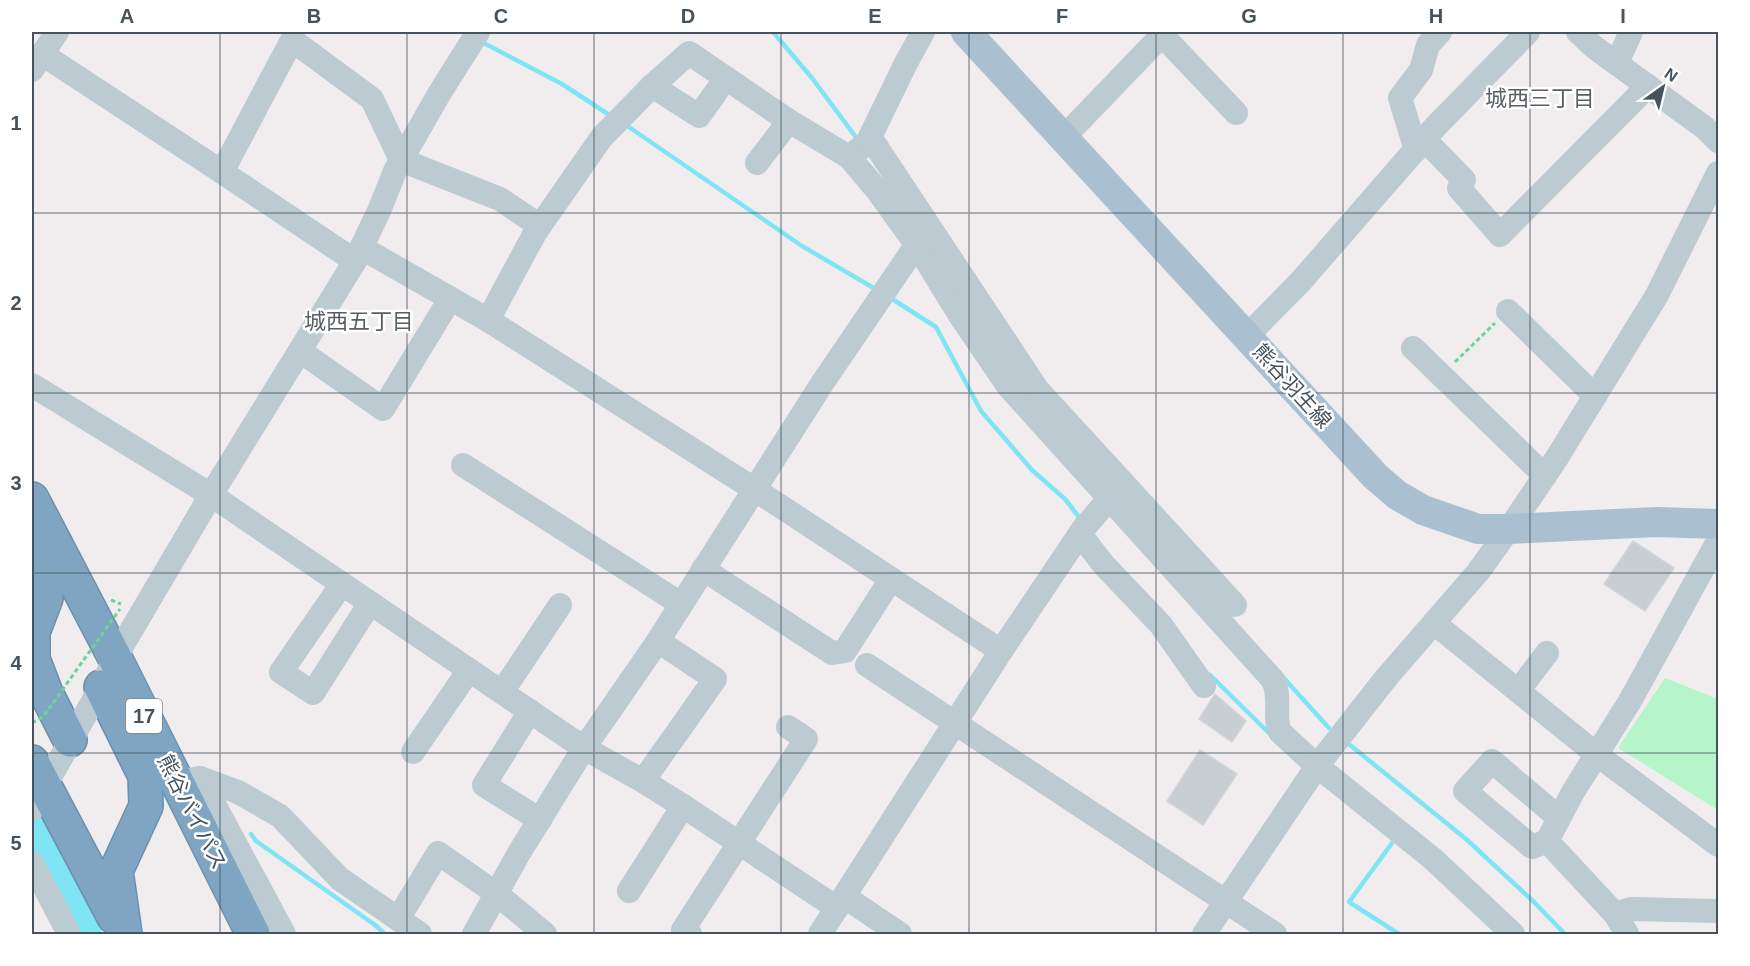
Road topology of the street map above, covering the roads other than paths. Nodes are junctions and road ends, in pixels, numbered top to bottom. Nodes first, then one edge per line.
1 (57, 32) edge
2 (923, 32) edge
3 (966, 32) edge
4 (1440, 32) edge
5 (1528, 32) edge
6 (1578, 32) edge
7 (1630, 32) edge
8 (1163, 33) edge
9 (473, 39) edge
10 (37, 62) edge
11 (1617, 63) junction
12 (726, 78) junction
13 (652, 86) junction
14 (1648, 86) junction
15 (1236, 113) dead end
16 (789, 121) junction
17 (1064, 137) junction
18 (1719, 141) edge
19 (1420, 145) junction
20 (861, 147) junction
21 (401, 160) junction
22 (757, 163) dead end
23 (222, 172) junction
24 (1719, 173) edge
25 (540, 226) junction
26 (918, 247) junction
27 (358, 255) junction
28 (450, 299) junction
29 (1508, 311) road end
30 (488, 320) junction
31 (1246, 336) junction
32 (1413, 348) dead end
33 (300, 351) junction
34 (32, 385) edge
35 (1595, 396) junction
36 (463, 465) dead end
37 (1545, 476) junction
38 (754, 489) junction
39 (1118, 492) junction
40 (211, 495) junction
41 (36, 506) edge
42 (1719, 524) edge
43 (1084, 528) junction
44 (1509, 529) junction
45 (1719, 541) edge
46 (703, 569) junction
47 (891, 579) junction
48 (342, 584) junction
49 (370, 603) junction
50 (681, 604) junction
51 (560, 605) dead end
52 (1235, 605) dead end
53 (1434, 623) junction
54 (658, 641) junction
55 (1001, 651) junction
56 (1547, 653) dead end
57 (867, 665) dead end
58 (469, 670) junction
59 (108, 673) junction
60 (1204, 686) dead end
61 (1518, 691) junction
62 (502, 692) junction
63 (530, 711) junction
64 (956, 723) junction
65 (788, 727) dead end
66 (70, 740) junction
67 (584, 748) junction
68 (413, 752) dead end
69 (1596, 754) junction
70 (1312, 771) junction
71 (188, 780) junction
72 (643, 781) junction
73 (36, 786) edge
74 (683, 806) junction
75 (1559, 818) junction
76 (540, 820) junction
77 (1547, 841) junction
78 (738, 843) junction
79 (1719, 845) edge
80 (32, 863) edge
81 (628, 891) dead end
82 (496, 894) junction
83 (1226, 901) junction
84 (841, 903) junction
85 (1719, 911) edge
86 (398, 919) junction
87 (1621, 924) edge
88 (69, 934) edge
89 (124, 934) edge
90 (253, 934) edge
91 (284, 934) edge
92 (420, 934) edge
93 (474, 934) edge
94 (545, 934) edge
95 (690, 934) edge
96 (820, 934) edge
97 (900, 934) edge
98 (1203, 934) edge
99 (1275, 934) edge
100 (1513, 934) edge

1 - 10 street
2 - 20 street
3 - 17 main road, 熊谷羽生線
4 - 19 street
5 - 19 street
6 - 11 street
7 - 11 street
8 - 15 street
8 - 17 street
9 - 21 street
10 - 23 street
11 - 14 street
12 - 13 street
12 - 13 street
12 - 16 street
13 - 25 street
14 - 18 street
14 - 19 street
16 - 20 street
16 - 22 street
17 - 31 main road, 熊谷羽生線
19 - 31 street
20 - 26 street
20 - 39 street
21 - 23 street
21 - 25 street
21 - 27 street
23 - 27 street
24 - 35 street
25 - 30 street
26 - 38 street
26 - 39 street
27 - 28 street
27 - 33 street
28 - 30 street
28 - 33 street
29 - 35 street
30 - 38 street
31 - 44 main road, 熊谷羽生線
32 - 37 street
33 - 40 street
34 - 40 street
35 - 37 street
36 - 50 street
37 - 44 street
38 - 46 street
38 - 47 street
39 - 43 street
39 - 52 street
39 - 70 street
40 - 48 street
40 - 59 street
41 - 59 highway, 熊谷バイパス / 17
41 - 66 highway, 17
42 - 44 main road, 熊谷羽生線
43 - 55 street
43 - 60 street
44 - 53 street
45 - 69 street
46 - 47 street
46 - 50 street
47 - 55 street
48 - 49 street
48 - 49 street
49 - 58 street
50 - 54 street
51 - 62 street
53 - 61 street
53 - 70 street
54 - 67 street
54 - 72 street
55 - 64 street
56 - 61 street
57 - 64 street
58 - 62 street
58 - 68 street
59 - 66 street
59 - 71 highway, 熊谷バイパス / 17
59 - 89 highway, 17
61 - 69 street
62 - 63 street
63 - 67 street
63 - 76 street
64 - 83 street
64 - 84 street
65 - 78 street
66 - 73 street
67 - 72 street
67 - 76 street
69 - 75 street
69 - 79 street
70 - 83 street
70 - 100 street
71 - 86 street
71 - 90 highway, 熊谷バイパス / 17
71 - 91 street
72 - 74 street
73 - 89 highway, 17
74 - 78 street
74 - 81 street
75 - 77 street
75 - 77 street
76 - 82 street
77 - 87 street
78 - 84 street
78 - 95 street
80 - 88 street
82 - 86 street
82 - 93 street
82 - 94 street
83 - 98 street
83 - 99 street
84 - 96 street
84 - 97 street
85 - 87 street
86 - 92 street

